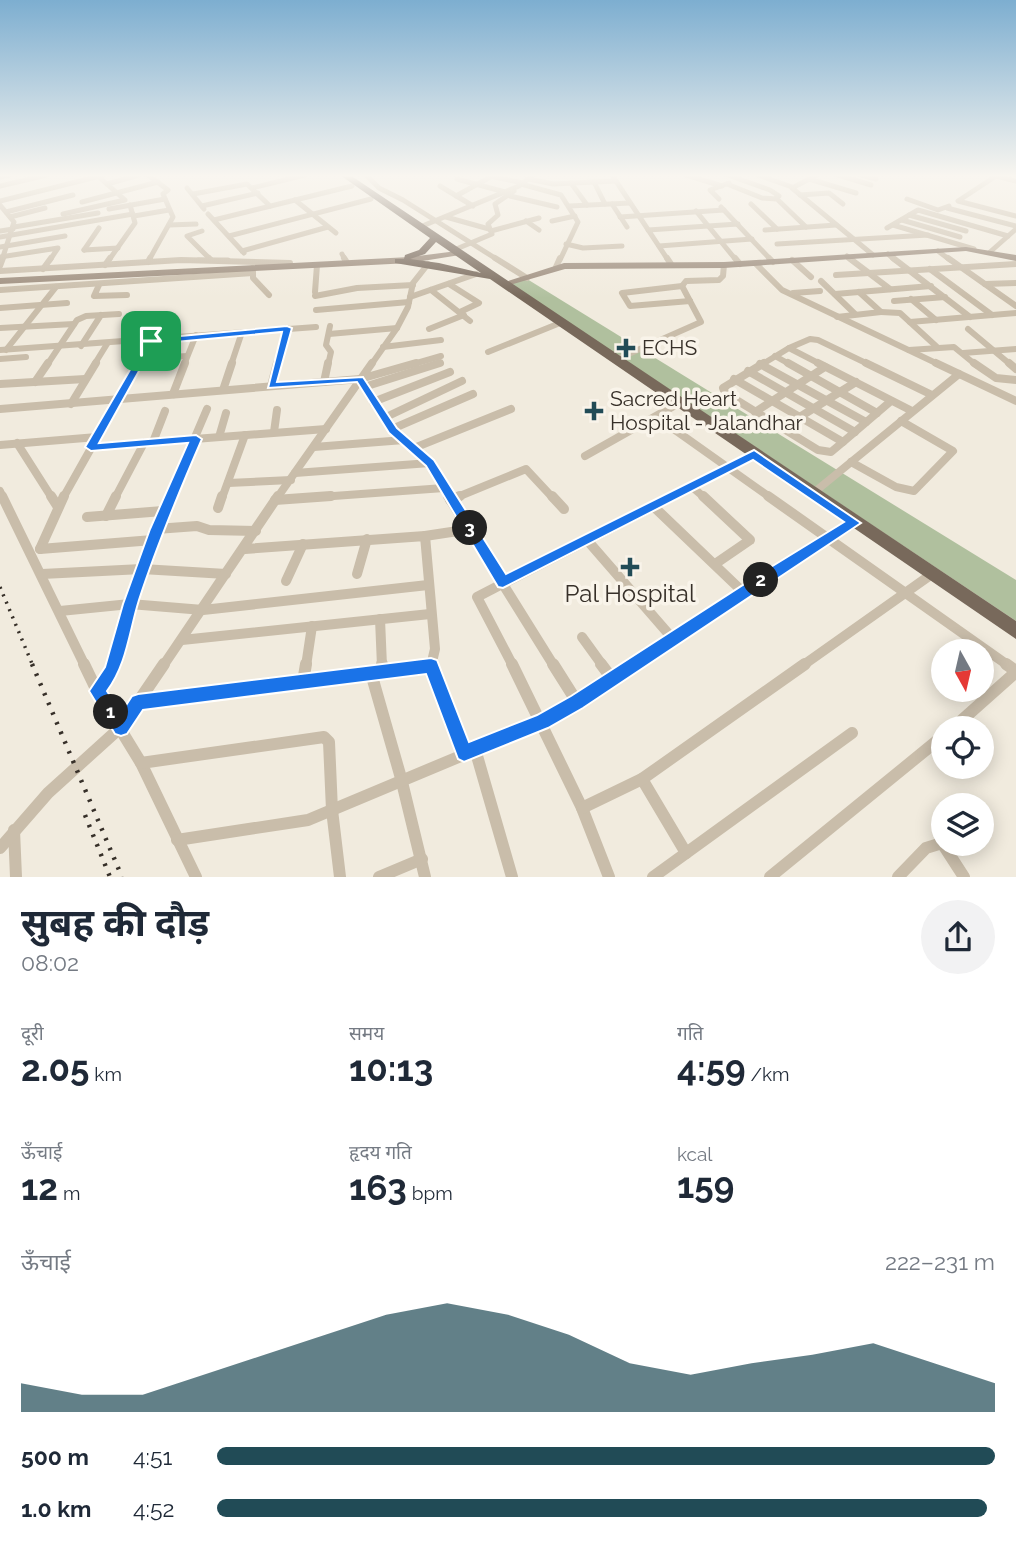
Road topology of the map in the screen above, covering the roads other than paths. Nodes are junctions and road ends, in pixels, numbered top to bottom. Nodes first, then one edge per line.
1 (133, 215) edge
2 (9, 216) edge
3 (71, 216) edge
4 (128, 216) edge
5 (172, 216) edge
6 (210, 216) edge
7 (230, 216) edge
8 (309, 216) edge
9 (314, 216) edge
10 (396, 216) edge
11 (404, 216) edge
12 (425, 216) edge
13 (497, 216) edge
14 (575, 216) joint
15 (630, 216) edge
16 (639, 216) edge
17 (700, 216) edge
18 (732, 216) edge
19 (763, 216) edge
20 (795, 216) edge
21 (825, 216) edge
22 (908, 216) edge
23 (912, 216) edge
24 (938, 216) edge
25 (976, 216) edge
26 (446, 217) joint
27 (620, 217) joint
28 (52, 218) junction
29 (539, 218) dead end
30 (214, 220) junction
31 (902, 220) junction
32 (526, 221) junction
33 (552, 221) dead end
34 (435, 222) junction
35 (196, 223) dead end
36 (738, 223) junction
37 (169, 225) junction
38 (836, 225) junction
39 (708, 226) junction
40 (972, 226) junction
41 (328, 227) junction
42 (420, 227) junction
43 (627, 227) dead end
44 (806, 227) junction
45 (1016, 227) edge
46 (99, 228) dead end
47 (50, 229) junction
48 (776, 229) junction
49 (490, 230) junction
50 (539, 230) dead end
51 (648, 230) junction
52 (765, 230) dead end
53 (0, 231) edge
54 (13, 231) junction
55 (202, 231) dead end
56 (966, 231) junction
57 (335, 233) dead end
58 (928, 235) junction
59 (65, 236) dead end
60 (229, 236) junction
61 (1008, 236) junction
62 (0, 237) edge
63 (960, 237) junction
64 (752, 239) junction
65 (853, 239) junction
66 (432, 240) junction
67 (721, 241) junction
68 (953, 242) junction
69 (471, 244) junction
70 (566, 244) junction
71 (777, 244) dead end
72 (9, 246) junction
73 (622, 246) dead end
74 (659, 246) junction
75 (0, 247) edge
76 (118, 248) junction
77 (974, 249) junction
78 (242, 251) junction
79 (455, 251) junction
80 (938, 251) junction
81 (990, 252) junction
82 (888, 254) junction
83 (873, 255) junction
84 (3, 256) edge
85 (847, 256) junction
86 (1016, 258) edge
87 (403, 259) junction
88 (211, 260) junction
89 (792, 260) junction
90 (386, 261) junction
91 (148, 262) junction
92 (773, 262) junction
93 (290, 264) junction
94 (428, 264) junction
95 (671, 264) junction
96 (740, 264) junction
97 (755, 264) junction
98 (1016, 264) edge
99 (105, 265) junction
100 (317, 265) junction
101 (724, 265) junction
102 (252, 267) junction
103 (556, 267) junction
104 (961, 267) junction
105 (929, 268) junction
106 (0, 269) edge
107 (43, 269) junction
108 (911, 270) junction
109 (868, 272) junction
110 (476, 274) junction
111 (836, 275) dead end
112 (811, 277) dead end
113 (28, 278) junction
114 (527, 278) junction
115 (0, 279) edge
116 (496, 281) junction
117 (821, 281) dead end
118 (1016, 283) edge
119 (449, 284) junction
120 (985, 284) junction
121 (99, 285) junction
122 (413, 285) junction
123 (682, 286) junction
124 (931, 286) junction
125 (56, 287) junction
126 (894, 289) junction
127 (0, 290) edge
128 (431, 290) junction
129 (820, 291) dead end
130 (859, 292) junction
131 (790, 293) junction
132 (835, 294) junction
133 (127, 295) dead end
134 (269, 295) dead end
135 (945, 297) junction
136 (410, 300) junction
137 (912, 300) junction
138 (690, 301) junction
139 (894, 301) dead end
140 (67, 303) dead end
141 (41, 305) junction
142 (1016, 306) edge
143 (0, 308) edge
144 (316, 310) dead end
145 (881, 312) junction
146 (1016, 313) edge
147 (120, 314) dead end
148 (855, 314) junction
149 (102, 315) junction
150 (992, 315) junction
151 (465, 316) junction
152 (837, 317) junction
153 (970, 317) junction
154 (936, 320) junction
155 (910, 322) junction
156 (560, 323) junction
157 (74, 324) junction
158 (25, 327) junction
159 (316, 327) dead end
160 (0, 328) edge
161 (287, 328) junction
162 (397, 328) junction
163 (429, 328) dead end
164 (968, 330) dead end
165 (242, 332) junction
166 (196, 335) junction
167 (441, 340) dead end
168 (151, 341) junction
169 (107, 344) junction
170 (81, 346) junction
171 (57, 347) junction
172 (383, 347) junction
173 (937, 347) junction
174 (789, 348) junction
175 (1016, 349) edge
176 (3, 350) edge
177 (907, 350) junction
178 (994, 351) junction
179 (488, 352) dead end
180 (963, 353) junction
181 (187, 356) junction
182 (775, 356) junction
183 (26, 357) dead end
184 (0, 359) edge
185 (140, 359) junction
186 (440, 360) dead end
187 (615, 360) junction
188 (760, 364) junction
189 (825, 367) junction
190 (1016, 369) edge
191 (450, 372) dead end
192 (748, 372) junction
193 (959, 374) junction
194 (811, 376) junction
195 (85, 379) junction
196 (734, 379) junction
197 (1016, 380) edge
198 (462, 381) dead end
199 (35, 382) junction
200 (324, 382) junction
201 (856, 382) junction
202 (362, 383) junction
203 (0, 384) edge
204 (797, 384) junction
205 (271, 386) junction
206 (223, 390) junction
207 (783, 392) junction
208 (841, 392) junction
209 (173, 394) junction
210 (473, 394) dead end
211 (932, 395) junction
212 (119, 399) junction
213 (770, 400) junction
214 (828, 400) junction
215 (891, 401) junction
216 (1016, 401) edge
217 (373, 402) junction
218 (679, 403) junction
219 (71, 404) junction
220 (0, 409) edge
221 (207, 409) dead end
222 (511, 409) dead end
223 (813, 409) junction
224 (277, 410) dead end
225 (166, 411) dead end
226 (912, 411) junction
227 (755, 412) junction
228 (226, 413) dead end
229 (877, 413) junction
230 (384, 418) junction
231 (800, 418) junction
232 (901, 421) junction
233 (866, 422) junction
234 (782, 428) junction
235 (326, 429) junction
236 (392, 429) junction
237 (675, 430) dead end
238 (274, 432) junction
239 (855, 432) junction
240 (245, 435) junction
241 (97, 437) junction
242 (219, 437) junction
243 (196, 439) junction
244 (404, 440) junction
245 (148, 442) junction
246 (17, 443) junction
247 (843, 443) junction
248 (0, 445) edge
249 (91, 447) junction
250 (314, 447) junction
251 (414, 448) junction
252 (754, 454) junction
253 (585, 456) dead end
254 (851, 462) junction
255 (430, 463) junction
256 (727, 468) junction
257 (293, 476) junction
258 (228, 482) junction
259 (691, 486) junction
260 (444, 488) junction
261 (0, 491) edge
262 (812, 494) junction
263 (275, 500) junction
264 (450, 500) junction
265 (653, 506) junction
266 (58, 507) junction
267 (218, 508) dead end
268 (564, 509) dead end
269 (163, 511) junction
270 (106, 516) junction
271 (87, 517) dead end
272 (854, 523) junction
273 (156, 529) junction
274 (471, 529) junction
275 (256, 531) junction
276 (425, 536) junction
277 (367, 539) junction
278 (826, 539) junction
279 (153, 540) junction
280 (587, 540) junction
281 (303, 544) junction
282 (244, 549) junction
283 (715, 564) junction
284 (142, 569) junction
285 (42, 574) junction
286 (226, 574) junction
287 (357, 574) dead end
288 (932, 575) junction
289 (286, 581) dead end
290 (503, 582) junction
291 (428, 585) junction
292 (743, 592) junction
293 (906, 594) junction
294 (130, 604) junction
295 (203, 610) junction
296 (60, 611) junction
297 (430, 614) junction
298 (380, 619) junction
299 (312, 626) junction
300 (1016, 631) edge
301 (582, 637) dead end
302 (673, 639) junction
303 (182, 640) junction
304 (431, 666) junction
305 (1016, 671) edge
306 (377, 673) junction
307 (613, 680) junction
308 (303, 682) junction
309 (97, 691) junction
310 (138, 702) junction
311 (577, 702) junction
312 (966, 716) edge
313 (542, 722) junction
314 (121, 727) junction
315 (852, 733) dead end
316 (931, 746) edge
317 (470, 751) junction
318 (141, 763) junction
319 (401, 779) junction
320 (642, 779) junction
321 (582, 808) junction
322 (332, 810) junction
323 (14, 830) junction
324 (177, 840) junction
325 (0, 848) edge
326 (686, 853) junction
327 (422, 859) junction
328 (16, 877) edge
329 (197, 877) edge
330 (340, 877) edge
331 (379, 877) edge
332 (425, 877) edge
333 (512, 877) edge
334 (609, 877) edge
335 (653, 877) edge
336 (770, 877) edge
337 (898, 877) edge
338 (964, 877) edge

1 - 76 street
2 - 54 street
3 - 28 street
4 - 47 street
5 - 37 street
6 - 30 street
7 - 30 street
8 - 60 street
9 - 41 street
10 - 66 main road
11 - 42 main road
12 - 34 street
13 - 49 street
14 - 33 street
14 - 70 street
15 - 27 street
16 - 51 street
17 - 39 street
18 - 36 street
19 - 48 street
20 - 44 street
21 - 38 street
22 - 31 street
23 - 56 street
24 - 40 street
25 - 45 street
26 - 34 street
26 - 49 street
27 - 43 street
28 - 47 street
28 - 54 street
29 - 32 street
30 - 60 street
31 - 58 street
31 - 63 street
32 - 49 street
32 - 50 street
34 - 42 street
34 - 69 street
35 - 37 street
36 - 39 street
36 - 64 street
37 - 91 street
38 - 44 street
38 - 65 street
39 - 51 street
39 - 67 street
40 - 56 street
40 - 61 street
41 - 57 street
41 - 78 street
42 - 79 main road
44 - 48 street
45 - 61 street
46 - 76 street
47 - 54 street
48 - 52 street
49 - 69 street
51 - 74 street
53 - 54 street
54 - 62 street
54 - 72 street
55 - 88 street
56 - 63 street
58 - 65 street
58 - 68 street
59 - 72 street
60 - 78 street
61 - 81 street
63 - 68 street
64 - 67 street
64 - 92 street
65 - 71 street
65 - 83 street
66 - 79 main road
66 - 87 main road
67 - 74 street
67 - 96 street
68 - 77 street
69 - 79 street
69 - 114 street
70 - 73 street
70 - 103 street
72 - 75 street
72 - 84 street
74 - 95 street
76 - 99 street
77 - 80 street
77 - 81 street
78 - 102 street
79 - 87 street
79 - 116 main road
80 - 82 street
80 - 104 street
81 - 86 street
82 - 83 street
82 - 108 street
83 - 85 street
84 - 106 street
84 - 107 street
85 - 89 street
85 - 109 street
87 - 90 street
87 - 94 main road
88 - 91 street
88 - 102 street
89 - 92 street
89 - 112 street
90 - 93 street
90 - 100 street
91 - 99 street
92 - 97 street
93 - 102 street
93 - 113 street
94 - 110 main road
94 - 122 street
95 - 101 street
95 - 103 street
96 - 97 street
96 - 101 street
97 - 131 street
98 - 104 street
99 - 107 street
100 - 102 street
100 - 122 street
101 - 123 street
102 - 113 street
102 - 121 street
102 - 134 street
103 - 114 street
104 - 105 street
104 - 120 street
105 - 108 street
105 - 150 street
106 - 107 street
108 - 109 street
108 - 124 street
109 - 111 street
109 - 126 street
110 - 116 main road
110 - 119 street
113 - 115 street
114 - 116 street
116 - 156 main road
117 - 132 street
118 - 120 street
119 - 128 street
119 - 151 street
120 - 142 street
121 - 125 street
121 - 133 street
122 - 136 street
123 - 138 street
123 - 138 street
124 - 126 street
124 - 135 street
125 - 127 street
125 - 141 street
126 - 130 street
126 - 137 street
128 - 136 street
128 - 151 street
129 - 131 street
130 - 132 street
130 - 145 street
131 - 152 street
132 - 148 street
135 - 137 street
135 - 153 street
136 - 144 street
136 - 162 street
137 - 139 street
137 - 154 street
138 - 187 street
140 - 141 street
141 - 143 street
141 - 158 street
145 - 148 street
145 - 155 street
146 - 150 street
147 - 149 street
148 - 152 street
149 - 157 street
149 - 170 street
150 - 153 street
151 - 163 street
152 - 177 street
153 - 154 street
154 - 155 street
155 - 173 street
156 - 179 street
156 - 187 main road
157 - 158 street
157 - 171 street
158 - 160 street
158 - 176 street
159 - 161 street
161 - 165 street
161 - 205 street
162 - 172 street
162 - 200 street
164 - 178 street
165 - 166 street
165 - 206 street
166 - 168 street
166 - 181 street
167 - 172 street
168 - 169 street
168 - 185 street
169 - 170 street
169 - 195 street
170 - 171 street
171 - 176 street
171 - 199 street
172 - 202 street
173 - 177 street
173 - 180 street
174 - 182 street
174 - 189 street
174 - 211 street
175 - 178 street
177 - 193 street
178 - 180 street
178 - 190 street
180 - 197 street
181 - 185 street
181 - 209 street
182 - 188 street
182 - 194 street
183 - 184 street
185 - 212 street
186 - 202 street
187 - 218 main road
188 - 192 street
188 - 204 street
189 - 194 street
189 - 201 street
191 - 217 street
192 - 196 street
192 - 207 street
193 - 211 street
193 - 216 street
194 - 204 street
194 - 208 street
195 - 199 street
195 - 219 street
196 - 213 street
196 - 227 street
198 - 230 street
199 - 203 street
200 - 202 street
200 - 205 street
201 - 208 street
201 - 215 street
202 - 217 street
202 - 235 street
204 - 207 street
204 - 214 street
205 - 206 street
206 - 209 street
207 - 213 street
207 - 223 street
208 - 214 street
208 - 229 street
209 - 212 street
210 - 236 street
211 - 226 street
212 - 219 street
212 - 241 street
213 - 227 street
213 - 231 street
214 - 223 street
214 - 233 street
215 - 226 street
215 - 229 street
217 - 230 street
218 - 252 main road
218 - 253 street
219 - 220 street
221 - 243 street
222 - 251 street
223 - 231 street
223 - 239 street
224 - 238 street
225 - 245 street
226 - 232 street
227 - 234 street
228 - 242 street
229 - 233 street
230 - 236 street
231 - 234 street
231 - 247 street
232 - 254 street
232 - 254 street
233 - 239 street
234 - 247 street
235 - 238 street
235 - 250 street
236 - 244 street
237 - 256 street
238 - 240 street
239 - 247 street
240 - 242 street
240 - 258 street
241 - 246 street
241 - 249 street
242 - 243 street
243 - 245 street
243 - 269 street
244 - 250 street
244 - 251 street
245 - 249 street
245 - 270 street
246 - 248 street
246 - 266 street
249 - 266 street
250 - 257 street
251 - 255 street
252 - 256 street
252 - 262 main road
254 - 262 street
255 - 257 street
255 - 260 street
256 - 259 street
256 - 278 street
257 - 258 street
257 - 263 street
258 - 267 street
259 - 265 street
259 - 283 street
260 - 263 street
260 - 264 street
261 - 285 street
262 - 272 main road
263 - 275 street
264 - 268 street
264 - 274 street
265 - 280 street
265 - 283 street
266 - 279 street
269 - 270 street
269 - 273 street
270 - 271 street
272 - 278 street
272 - 288 main road
273 - 275 street
273 - 279 street
274 - 276 street
274 - 290 street
275 - 282 street
276 - 277 street
276 - 291 street
277 - 281 street
277 - 287 street
278 - 292 street
278 - 293 street
279 - 284 street
280 - 290 street
280 - 302 street
281 - 282 street
281 - 289 street
282 - 286 street
283 - 292 street
284 - 285 street
284 - 286 street
284 - 294 street
285 - 296 street
286 - 295 street
288 - 293 street
288 - 300 main road
290 - 311 street
290 - 313 street
291 - 295 street
291 - 297 street
292 - 302 street
293 - 305 street
293 - 320 street
294 - 295 street
294 - 296 street
294 - 309 street
295 - 303 street
296 - 309 street
297 - 298 street
297 - 304 street
298 - 299 street
298 - 306 street
299 - 303 street
299 - 308 street
301 - 307 street
302 - 307 street
303 - 310 street
304 - 306 street
304 - 317 street
305 - 312 street
306 - 308 street
306 - 319 street
307 - 311 street
308 - 310 street
309 - 314 street
310 - 314 street
311 - 313 street
313 - 317 street
313 - 321 street
314 - 318 street
314 - 323 street
315 - 326 street
316 - 336 street
317 - 319 street
317 - 333 street
318 - 322 street
318 - 324 street
319 - 322 street
319 - 327 street
320 - 321 street
320 - 326 street
321 - 334 street
322 - 324 street
322 - 330 street
323 - 325 street
323 - 328 street
324 - 329 street
326 - 335 street
327 - 331 street
327 - 332 street
337 - 338 street

